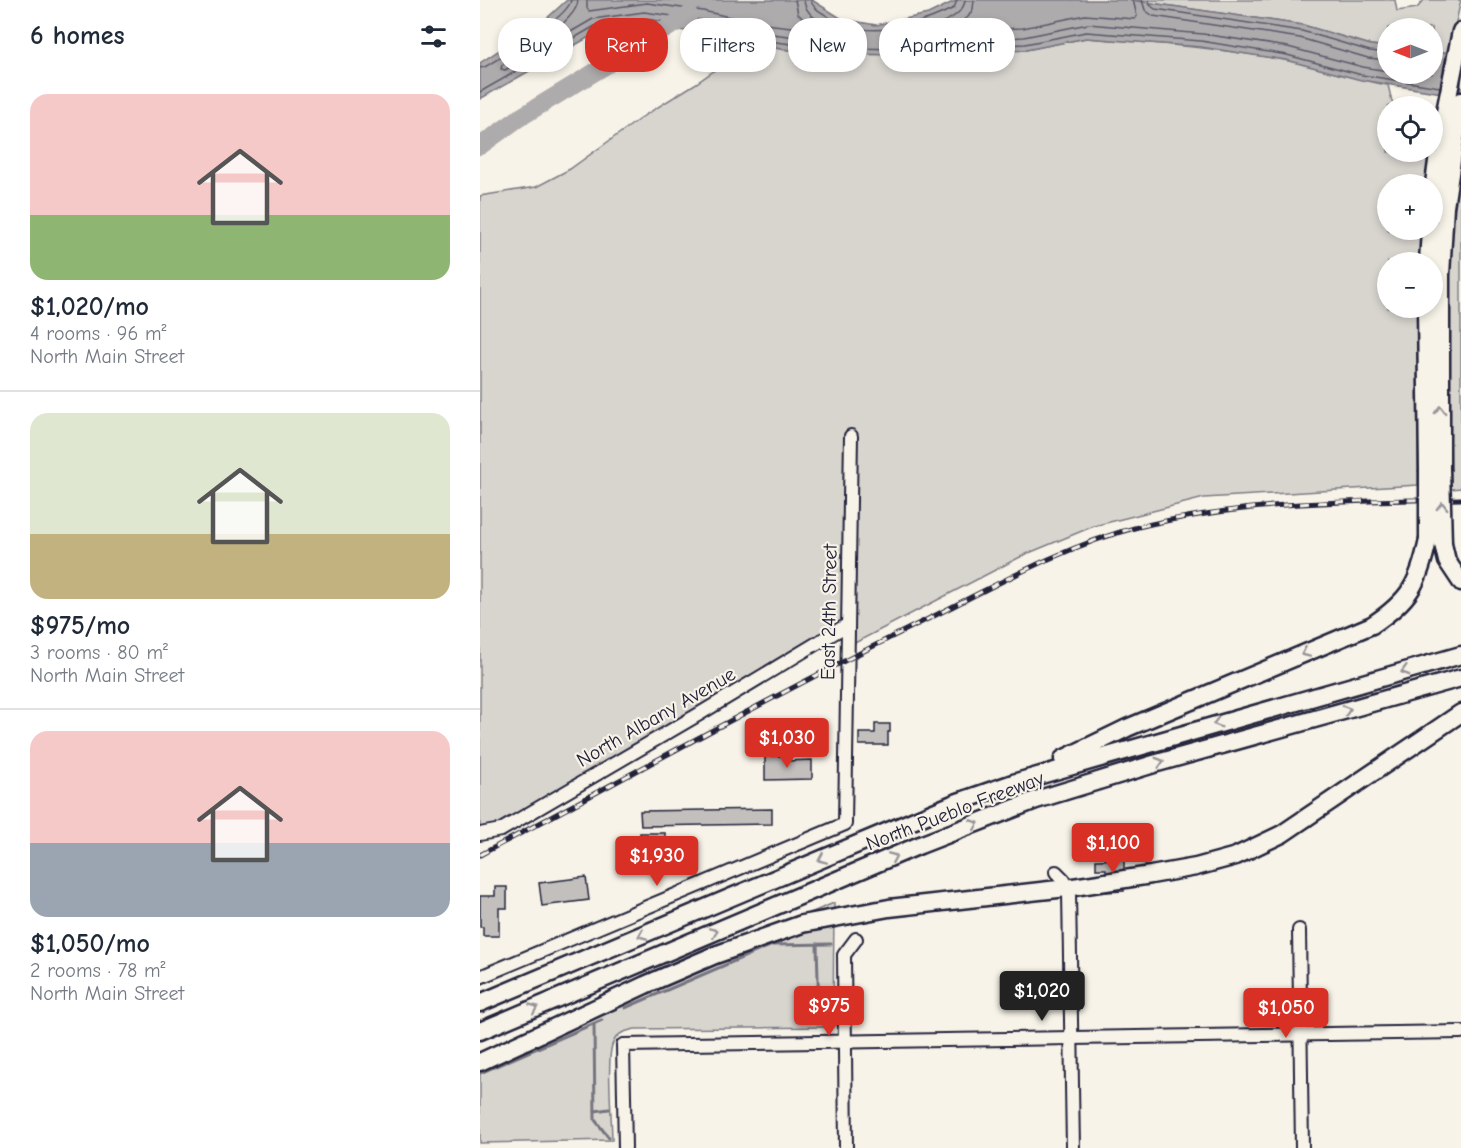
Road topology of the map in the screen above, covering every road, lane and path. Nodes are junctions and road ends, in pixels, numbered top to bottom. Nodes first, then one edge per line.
1 (1461, 31) edge
2 (1461, 101) edge
3 (1440, 174) edge
4 (1443, 184) edge
5 (1439, 240) edge
6 (1426, 318) edge
7 (851, 436) dead end
8 (1434, 469) junction
9 (1436, 542) junction
10 (1461, 582) edge
11 (848, 625) junction
12 (1461, 655) edge
13 (1461, 678) edge
14 (1461, 713) edge
15 (1013, 783) junction
16 (480, 834) edge
17 (1056, 872) dead end
18 (1067, 888) junction
19 (1299, 930) dead end
20 (856, 939) dead end
21 (480, 977) edge
22 (480, 1003) edge
23 (480, 1031) edge
24 (1461, 1032) edge
25 (1301, 1034) junction
26 (1072, 1036) junction
27 (844, 1041) junction
28 (480, 1062) edge
29 (625, 1148) edge
30 (846, 1148) edge
31 (1073, 1148) edge
32 (1302, 1148) edge

1 - 3 highway
2 - 4 highway
8 -> 5 highway
6 - 8 highway
7 - 11 street, East 24th Street
8 - 9 highway, bridge
9 - 10 highway
9 -> 15 highway
11 - 16 street, North Albany Avenue
11 - 21 street, East 24th Street
12 -> 15 highway, North Pueblo Freeway
23 -> 13 highway, North Pueblo Freeway
14 - 18 highway
15 -> 22 highway, North Pueblo Freeway
17 - 18 street
18 - 26 street
18 - 28 highway
19 - 25 street
20 - 27 street
24 - 25 street
25 - 26 street
25 - 32 street
26 - 27 street
26 - 31 street
27 - 29 street
27 - 30 street

